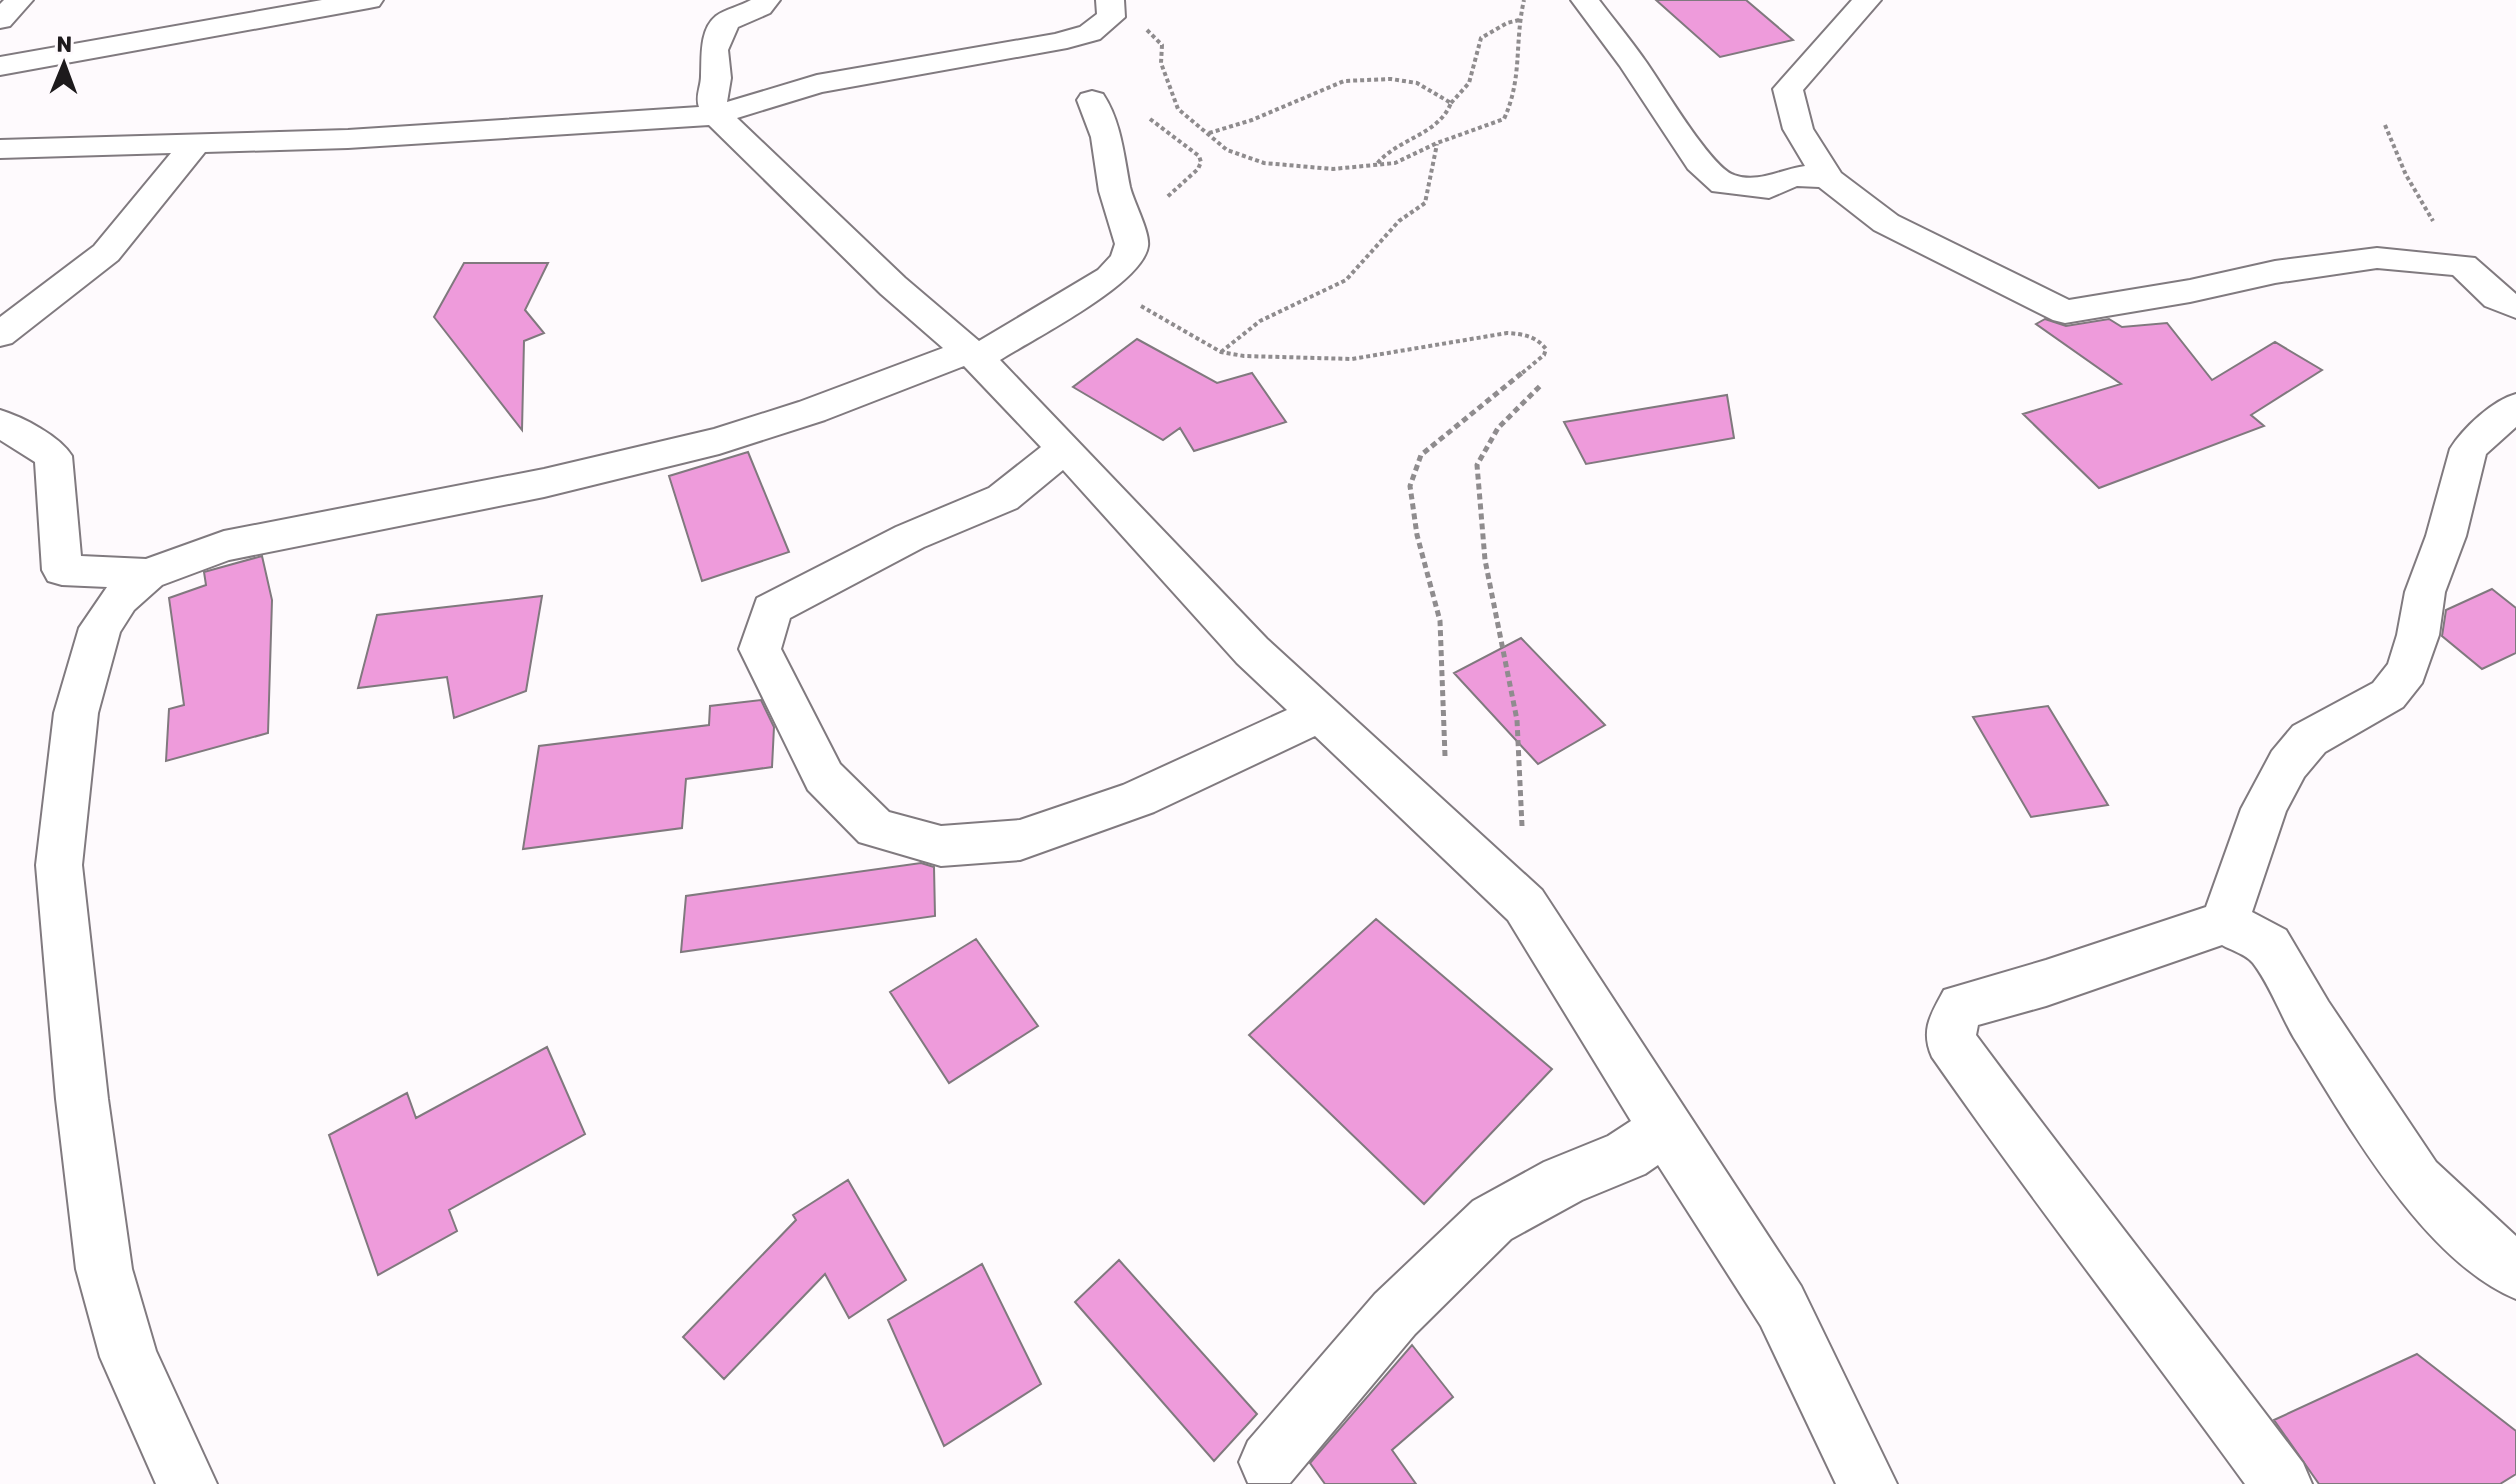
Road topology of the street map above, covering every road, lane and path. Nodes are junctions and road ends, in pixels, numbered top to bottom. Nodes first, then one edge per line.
1 (19, 0) edge
2 (369, 0) edge
3 (766, 0) edge
4 (1524, 0) edge
5 (1585, 0) edge
6 (1867, 0) edge
7 (1111, 9) edge
8 (0, 20) edge
9 (1519, 20) junction
10 (0, 66) edge
11 (1092, 100) dead end
12 (1451, 103) junction
13 (716, 115) junction
14 (2385, 125) dead end
15 (1208, 134) junction
16 (197, 142) junction
17 (1437, 143) junction
18 (0, 149) edge
19 (1376, 165) junction
20 (1829, 179) junction
21 (2463, 265) junction
22 (1103, 282) junction
23 (2516, 307) edge
24 (0, 335) edge
25 (1221, 352) junction
26 (972, 354) junction
27 (1540, 386) dead end
28 (2516, 406) edge
29 (0, 423) edge
30 (1065, 448) junction
31 (148, 574) junction
32 (1320, 714) junction
33 (1448, 833) junction
34 (1525, 905) junction
35 (2225, 922) junction
36 (1665, 1129) junction
37 (2516, 1271) edge
38 (1269, 1462) dead end
39 (187, 1484) edge
40 (1867, 1484) edge
41 (2282, 1484) edge

1 - 8 street
2 - 10 street
3 - 13 street
4 - 9 path
5 - 20 street
6 - 20 street
7 - 13 street
7 - 15 path
9 - 12 path
9 - 17 path
11 - 22 street
12 - 15 path
12 - 19 path
13 - 16 street
13 - 26 street
14 - 21 path
15 - 19 path
16 - 18 street
16 - 24 street
17 - 19 path
17 - 25 path
20 - 21 street
21 - 23 street
22 - 25 path
22 - 26 street
25 - 33 path
26 - 30 street
26 - 31 street
27 - 34 path
28 - 35 street
29 - 31 street
30 - 32 street
30 - 32 street
31 - 39 street
32 - 33 street
33 - 34 street
34 - 36 street
35 - 37 street
35 - 41 street
36 - 38 street
36 - 40 street

